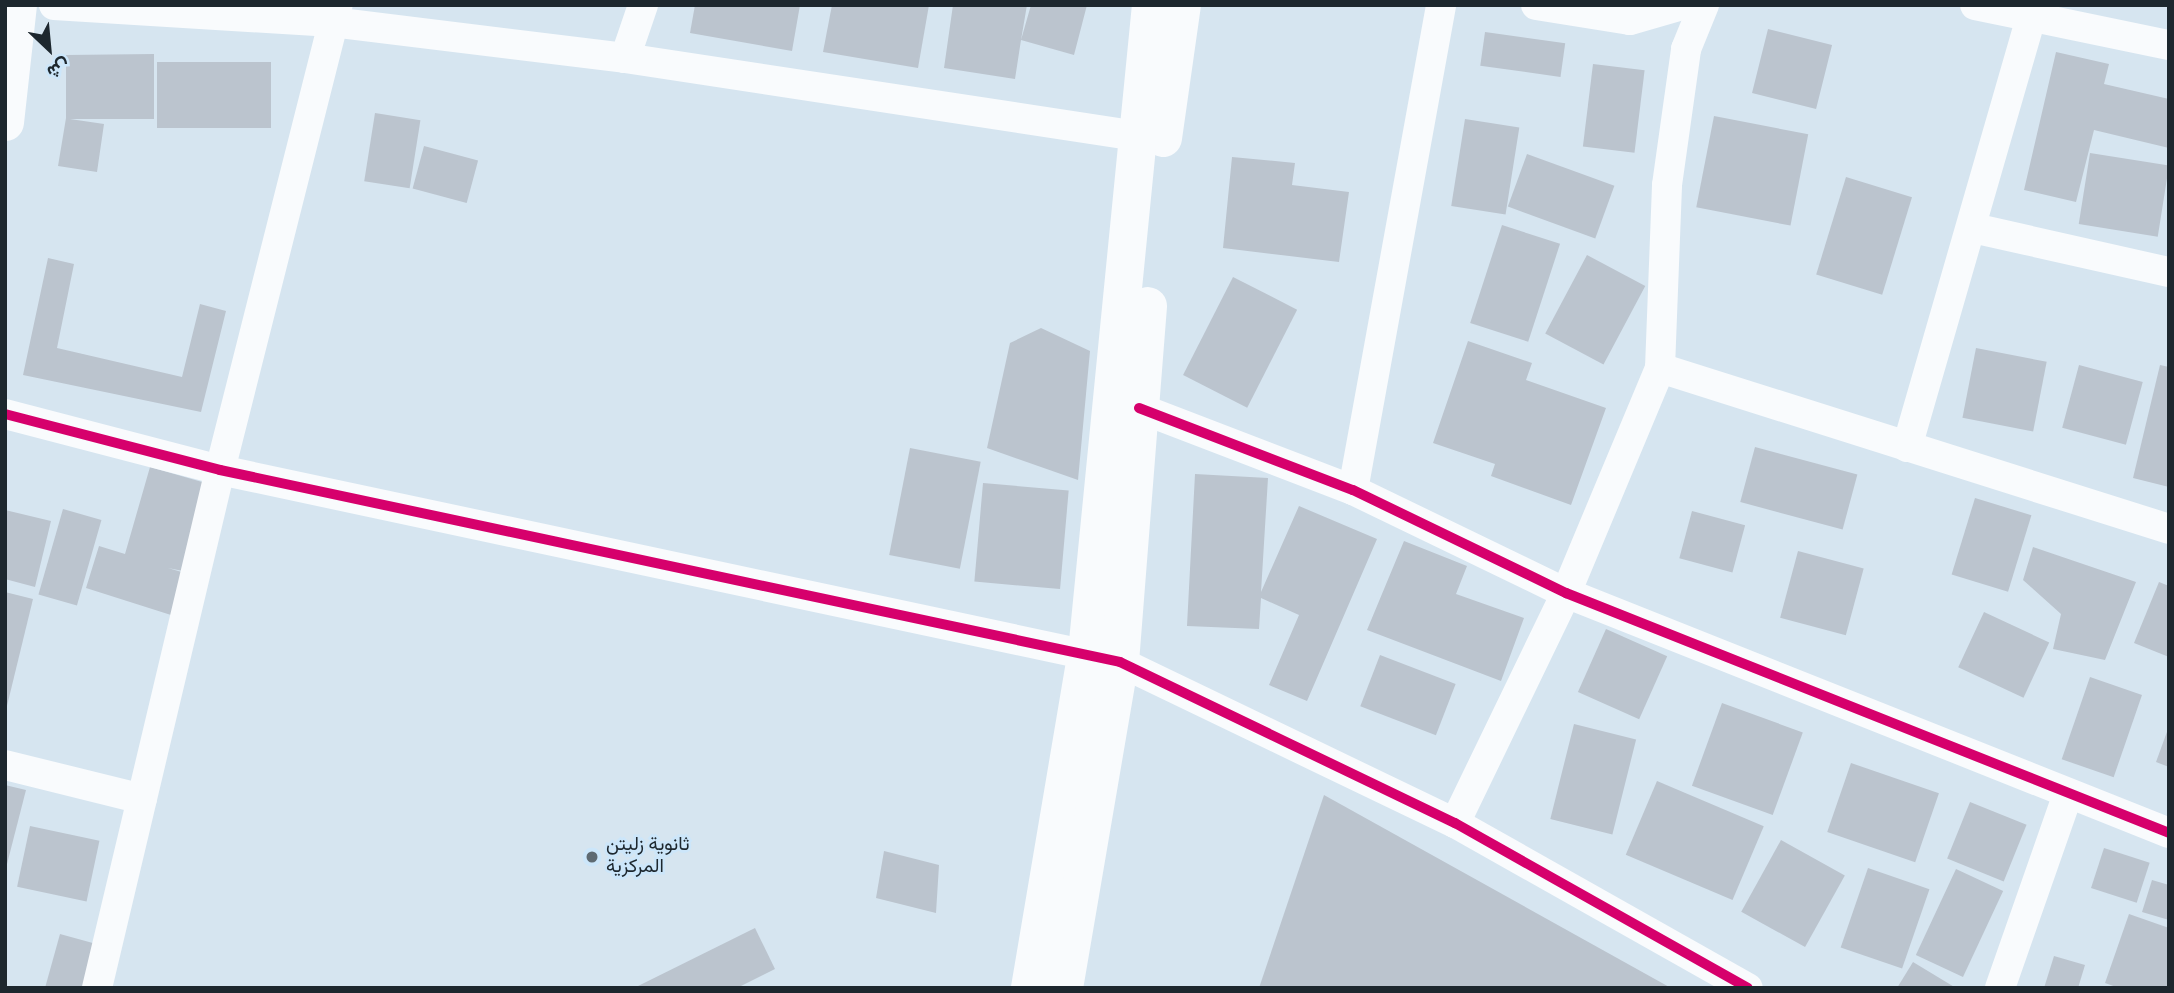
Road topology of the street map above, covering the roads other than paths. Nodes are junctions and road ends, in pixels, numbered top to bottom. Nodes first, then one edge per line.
1 (18, 5) edge
2 (54, 5) edge
3 (643, 5) edge
4 (1151, 5) edge
5 (1182, 5) edge
6 (1441, 5) edge
7 (1536, 5) edge
8 (1682, 5) edge
9 (1704, 5) edge
10 (1975, 5) edge
11 (335, 14) edge
12 (2031, 16) junction
13 (2169, 45) edge
14 (625, 58) junction
15 (5, 122) edge
16 (1138, 136) junction
17 (1973, 228) junction
18 (2169, 272) edge
19 (1660, 368) junction
20 (1139, 408) junction
21 (5, 414) edge
22 (1907, 447) junction
23 (220, 470) junction
24 (1353, 490) junction
25 (2169, 529) edge
26 (1566, 593) junction
27 (1103, 657) junction
28 (5, 765) edge
29 (2068, 794) junction
30 (142, 799) junction
31 (1455, 823) junction
32 (2169, 833) edge
33 (97, 988) edge
34 (1030, 988) edge
35 (1065, 988) edge
36 (1748, 988) edge
37 (2000, 988) edge

1 - 15 street
2 - 11 street
3 - 14 street
4 - 16 main road
5 - 20 main road
6 - 24 street
7 - 8 street
9 - 19 street
10 - 12 street
11 - 14 street
11 - 23 street
12 - 13 street
12 - 17 street
14 - 16 street
16 - 27 main road
17 - 18 street
17 - 22 street
19 - 22 street
19 - 26 street
20 - 24 street
20 - 27 main road
21 - 23 street
22 - 25 street
23 - 27 street
23 - 30 street
24 - 26 street
26 - 29 street
26 - 31 street
27 - 31 street
27 - 34 main road
27 - 35 main road
28 - 30 street
29 - 32 street
29 - 37 street
30 - 33 street
31 - 36 street

